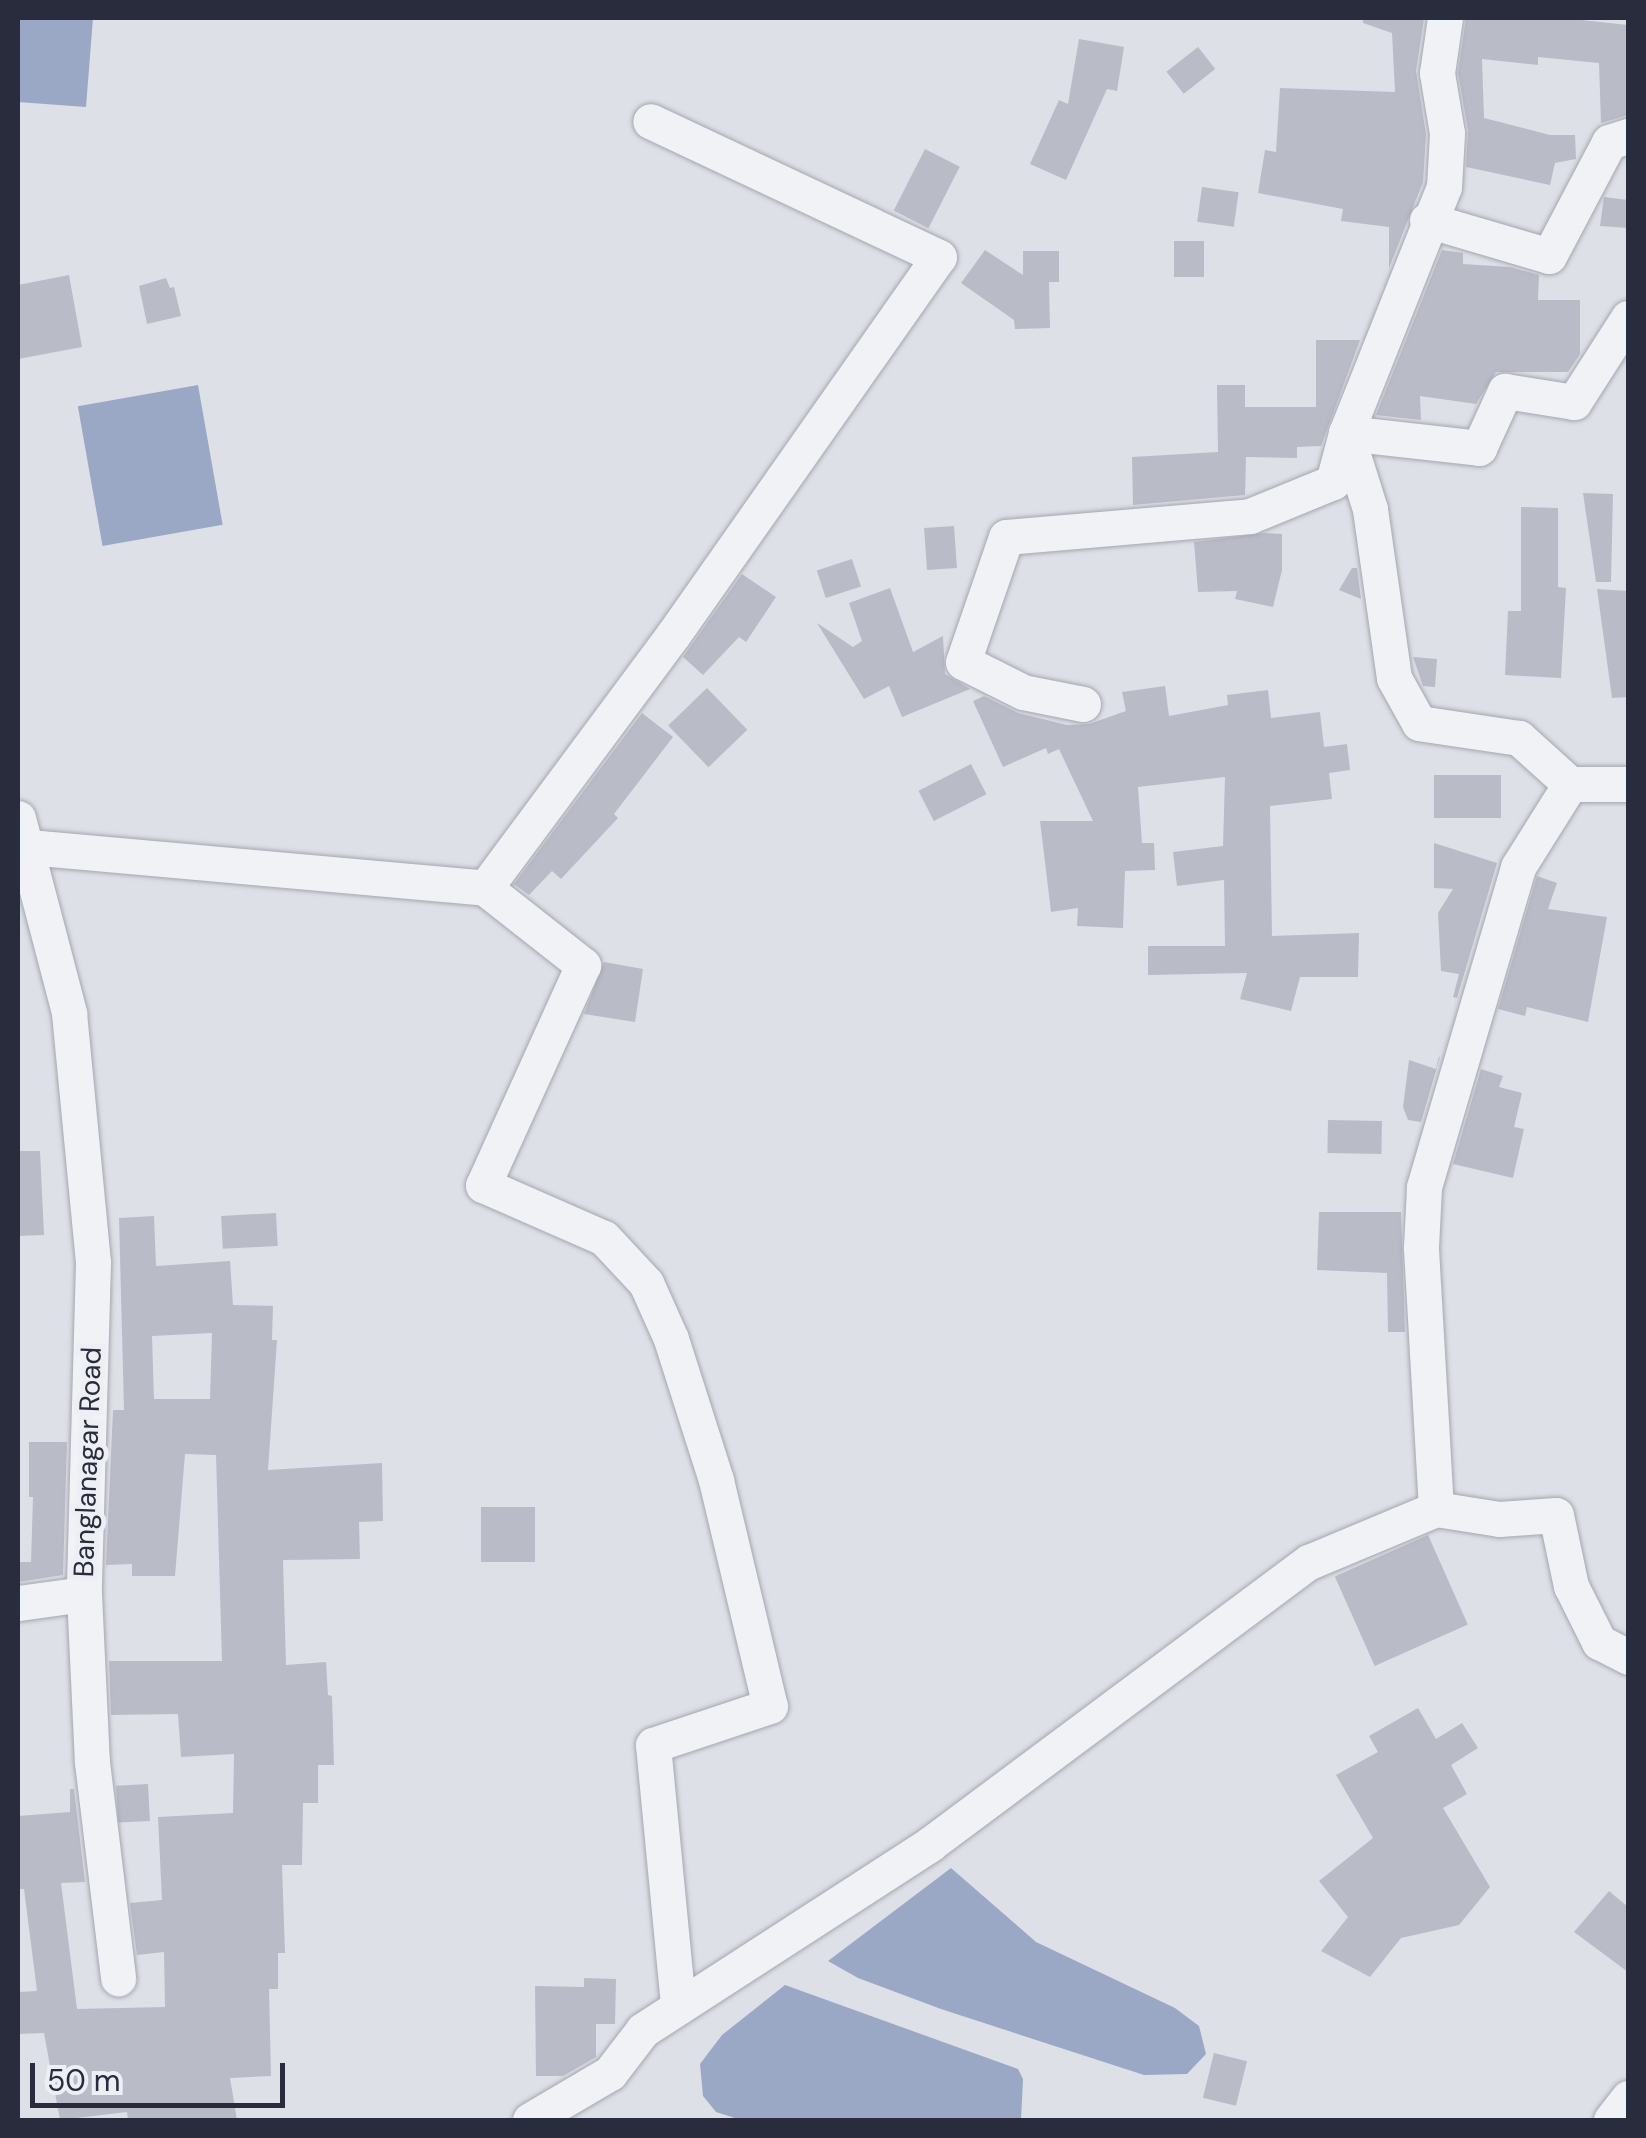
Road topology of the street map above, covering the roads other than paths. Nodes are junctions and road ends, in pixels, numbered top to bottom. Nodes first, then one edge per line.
1 (1446, 18) edge
2 (650, 122) dead end
3 (1628, 136) edge
4 (1427, 220) junction
5 (1628, 318) edge
6 (1346, 433) junction
7 (1083, 704) dead end
8 (1570, 784) junction
9 (1628, 784) edge
10 (20, 836) edge
11 (485, 888) junction
12 (1436, 1509) junction
13 (84, 1594) junction
14 (18, 1603) edge
15 (1628, 1658) edge
16 (118, 1978) dead end
17 (678, 2007) junction
18 (1628, 2098) edge
19 (530, 2120) edge
20 (1611, 2120) edge

1 - 4 street
2 - 11 street
3 - 4 street
4 - 6 street
5 - 6 street
6 - 7 street
6 - 8 street
8 - 9 street
8 - 12 street
10 - 11 street
10 - 13 street, Banglanagar Road
11 - 17 street
12 - 15 street
12 - 17 street
13 - 14 street, Banglanagar Road
13 - 16 street
17 - 19 street
18 - 20 street

